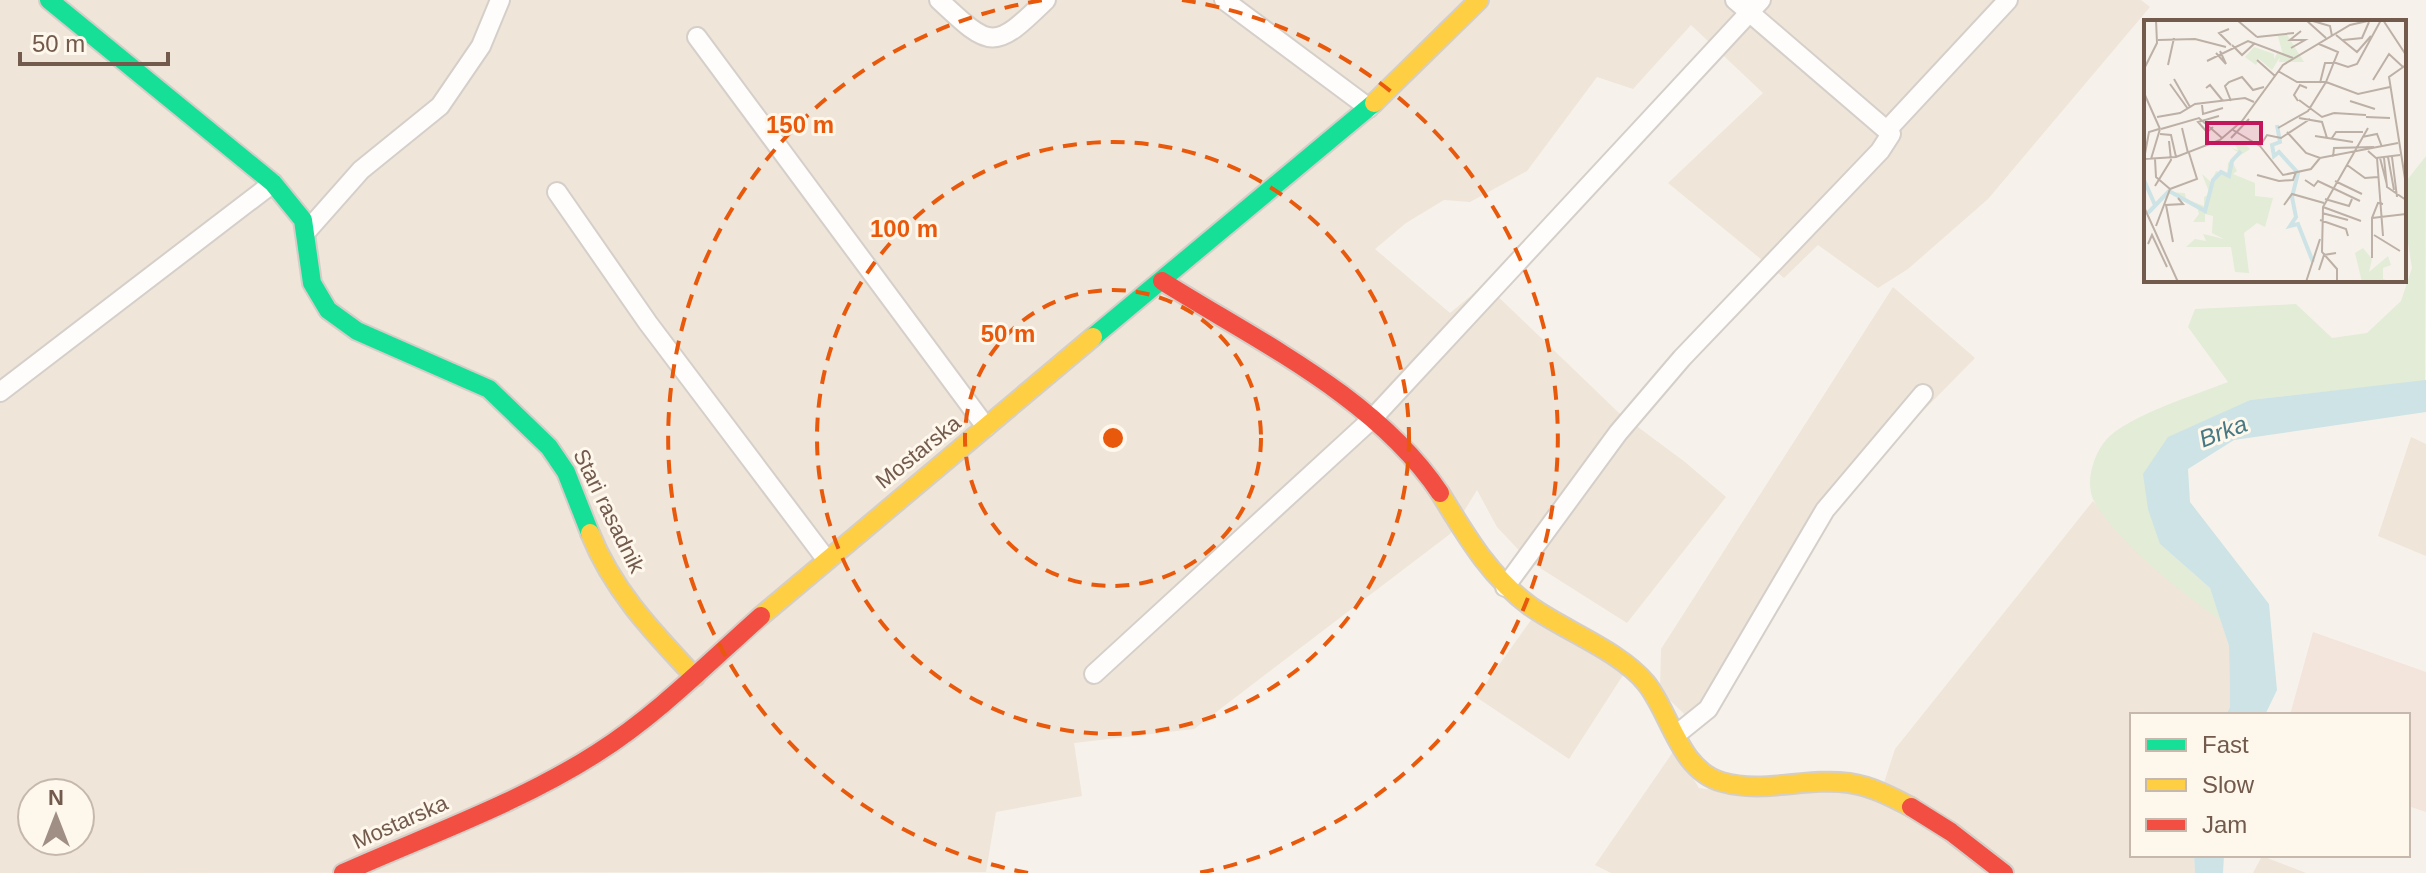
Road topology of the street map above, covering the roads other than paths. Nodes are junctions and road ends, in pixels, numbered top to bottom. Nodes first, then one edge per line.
1 (49, 0) edge
2 (500, 0) edge
3 (939, 0) edge
4 (1046, 0) edge
5 (1224, 0) edge
6 (1479, 0) edge
7 (1735, 0) edge
8 (1761, 0) edge
9 (2008, 0) edge
10 (1750, 15) junction
11 (697, 37) dead end
12 (1369, 108) junction
13 (1888, 129) junction
14 (273, 183) junction
15 (557, 192) dead end
16 (307, 231) junction
17 (1162, 281) junction
18 (0, 392) edge
19 (1923, 394) dead end
20 (1373, 418) junction
21 (986, 427) junction
22 (826, 559) junction
23 (1505, 587) junction
24 (1094, 674) dead end
25 (695, 677) junction
26 (1677, 734) junction
27 (343, 873) edge
28 (2004, 873) edge

1 - 14 street, Stari rasadnik
2 - 16 street
3 - 4 street
5 - 12 street
6 - 12 street, Mostarska
7 - 10 street
8 - 10 street
9 - 13 street
10 - 13 street
10 - 20 street
11 - 21 street
12 - 17 street, Mostarska
13 - 23 street
14 - 16 street, Stari rasadnik
14 - 18 street
15 - 22 street
16 - 25 street, Stari rasadnik
17 - 20 street
17 - 21 street, Mostarska
19 - 26 street
20 - 23 street
20 - 24 street
21 - 22 street, Mostarska
22 - 25 street, Mostarska
23 - 26 street
25 - 27 street, Mostarska
26 - 28 street

